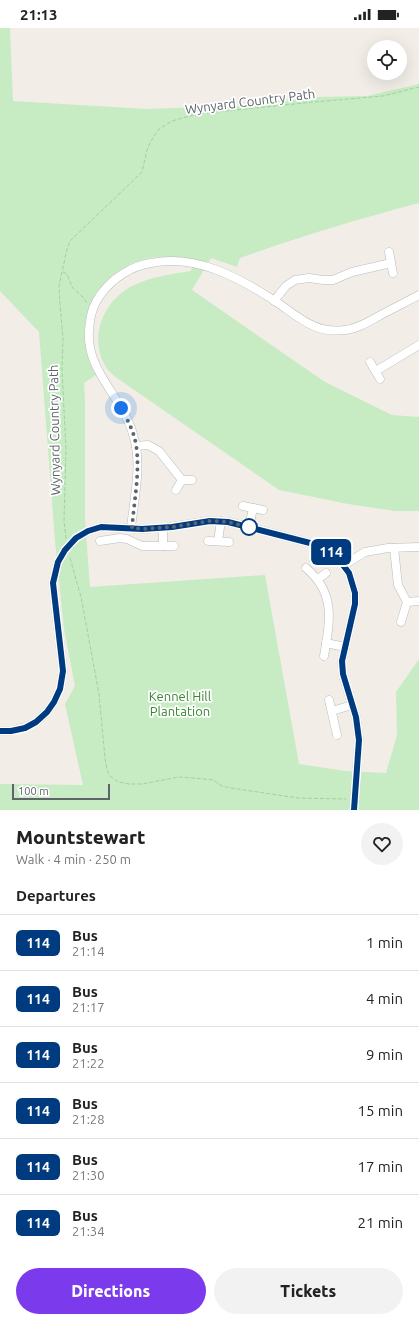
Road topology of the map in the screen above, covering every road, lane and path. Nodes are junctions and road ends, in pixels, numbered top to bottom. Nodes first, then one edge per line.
1 (419, 87) edge
2 (389, 252) dead end
3 (391, 263) junction
4 (63, 271) junction
5 (394, 273) dead end
6 (419, 295) edge
7 (274, 300) junction
8 (92, 310) junction
9 (419, 345) edge
10 (370, 362) dead end
11 (376, 371) junction
12 (380, 379) dead end
13 (136, 446) junction
14 (182, 480) junction
15 (192, 480) dead end
16 (176, 490) dead end
17 (243, 506) dead end
18 (253, 508) junction
19 (263, 510) dead end
20 (221, 521) junction
21 (249, 527) junction
22 (132, 528) junction
23 (163, 528) junction
24 (208, 541) dead end
25 (218, 541) junction
26 (100, 542) dead end
27 (229, 542) dead end
28 (163, 546) junction
29 (174, 546) dead end
30 (68, 547) junction
31 (419, 547) edge
32 (394, 548) junction
33 (344, 565) junction
34 (306, 568) dead end
35 (326, 573) dead end
36 (318, 579) junction
37 (419, 601) edge
38 (407, 602) junction
39 (400, 622) dead end
40 (326, 643) junction
41 (345, 647) junction
42 (324, 656) dead end
43 (330, 700) dead end
44 (352, 704) junction
45 (332, 710) junction
46 (0, 731) edge
47 (337, 735) dead end
48 (355, 799) junction
49 (354, 810) edge

1 - 4 path, Wynyard Country Path
2 - 3 street
3 - 5 street
3 - 7 street
4 - 8 path
4 - 30 path, Wynyard Country Path
6 - 7 street
7 - 8 street
8 - 13 street
9 - 11 street
10 - 11 street
11 - 12 street
13 - 14 street
13 - 22 street
14 - 15 street
14 - 16 street
17 - 18 street
18 - 19 street
18 - 21 street
20 - 21 street
20 - 23 street
20 - 25 street
21 - 33 street
22 - 23 street
22 - 30 street
23 - 28 street
24 - 25 street
25 - 27 street
26 - 28 street
28 - 29 street
30 - 46 street
30 - 48 path, Wynyard Country Path
31 - 32 street
32 - 33 street
32 - 38 street
33 - 41 street
34 - 36 street
35 - 36 street
36 - 40 street
37 - 38 street
38 - 39 street
40 - 41 street
40 - 42 street
41 - 44 street
43 - 45 street
44 - 45 street
44 - 48 street
45 - 47 street
48 - 49 street

